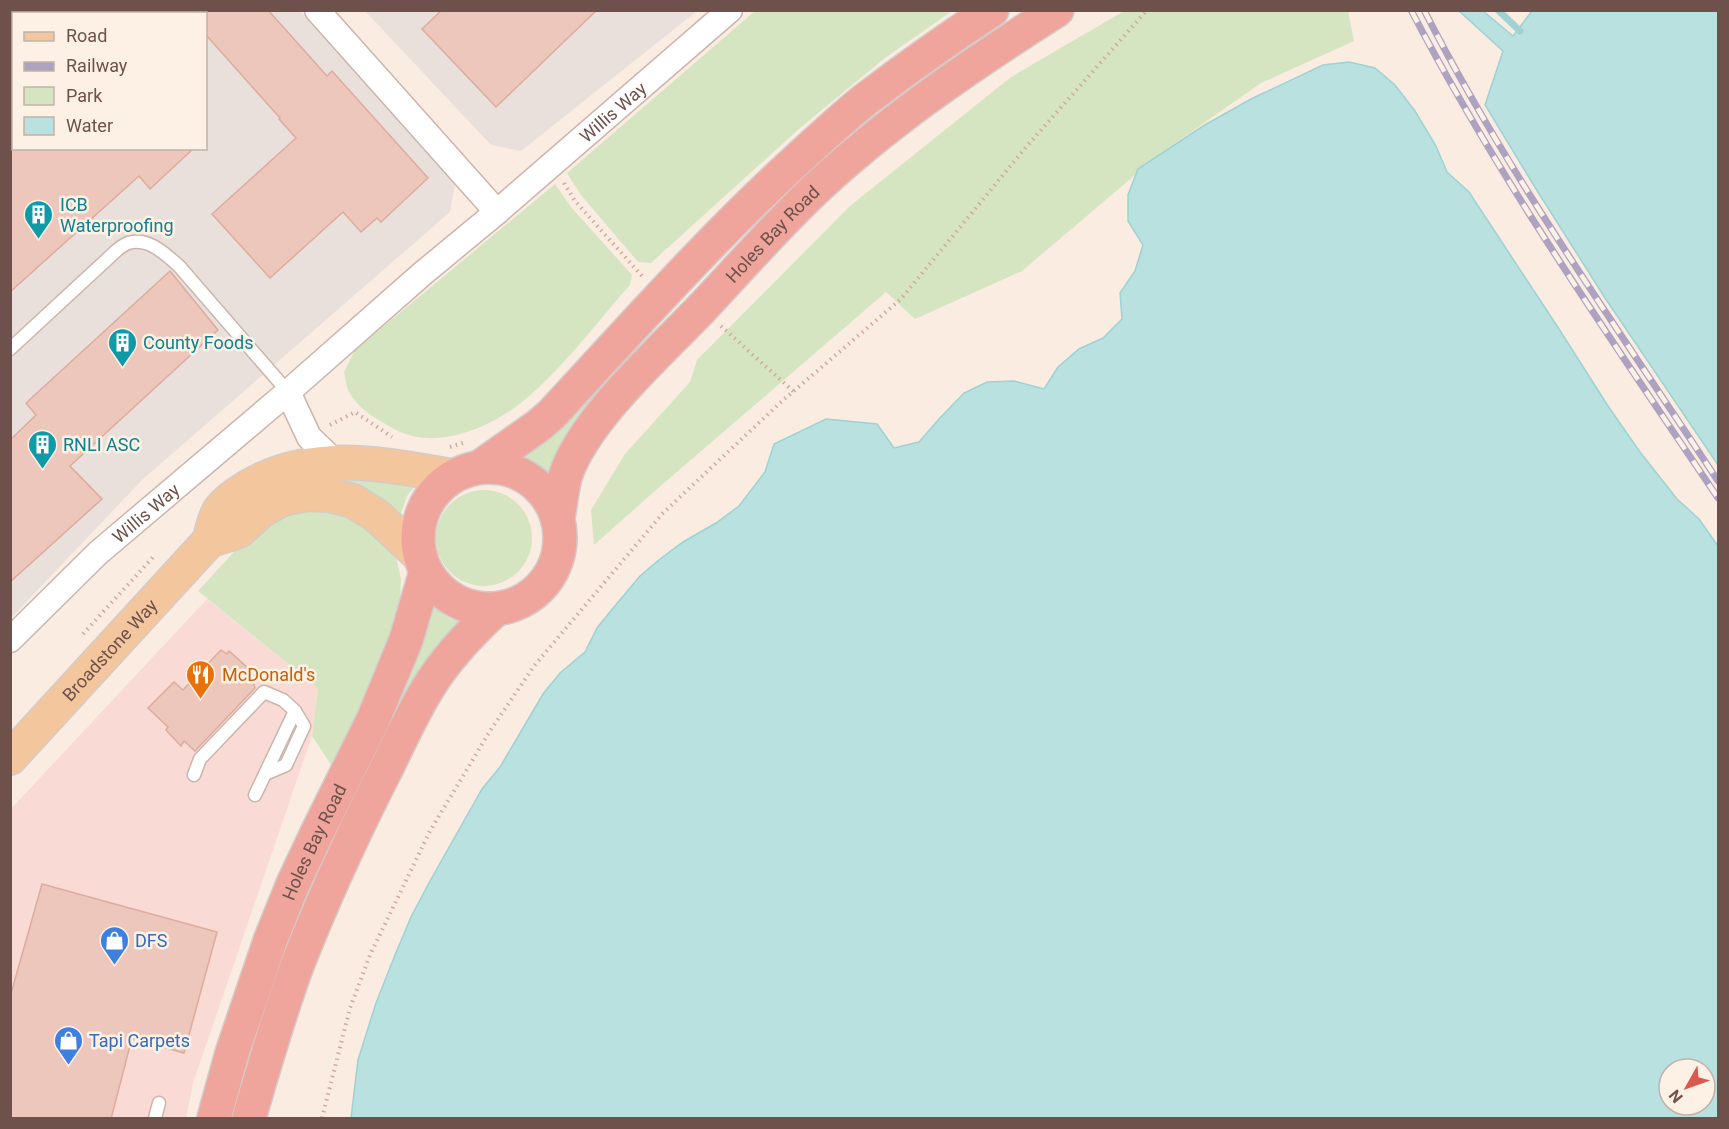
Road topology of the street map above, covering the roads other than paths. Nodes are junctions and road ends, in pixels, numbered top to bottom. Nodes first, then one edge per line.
1 (317, 10) edge
2 (729, 10) edge
3 (992, 10) edge
4 (1058, 10) edge
5 (496, 212) junction
6 (10, 349) edge
7 (288, 392) junction
8 (335, 462) junction
9 (467, 471) junction
10 (558, 518) junction
11 (209, 541) junction
12 (424, 565) junction
13 (496, 609) junction
14 (10, 640) edge
15 (10, 758) edge
16 (194, 775) dead end
17 (255, 795) dead end
18 (159, 1103) dead end
19 (155, 1119) edge
20 (214, 1119) edge
21 (249, 1119) edge

1 - 5 street
2 - 5 street, Willis Way
3 - 9 highway, Holes Bay Road
4 - 10 highway, Holes Bay Road
5 - 7 street, Willis Way
6 - 7 lane
7 - 8 street
7 - 14 street, Willis Way
8 - 9 main road, Broadstone Way
8 - 11 main road, Broadstone Way
9 - 10 highway
9 - 12 highway
10 - 13 highway
11 - 12 main road, Broadstone Way
11 - 15 main road, Broadstone Way
12 - 13 highway
12 - 20 highway, Holes Bay Road
13 - 21 highway, Holes Bay Road
16 - 17 lane
18 - 19 lane

